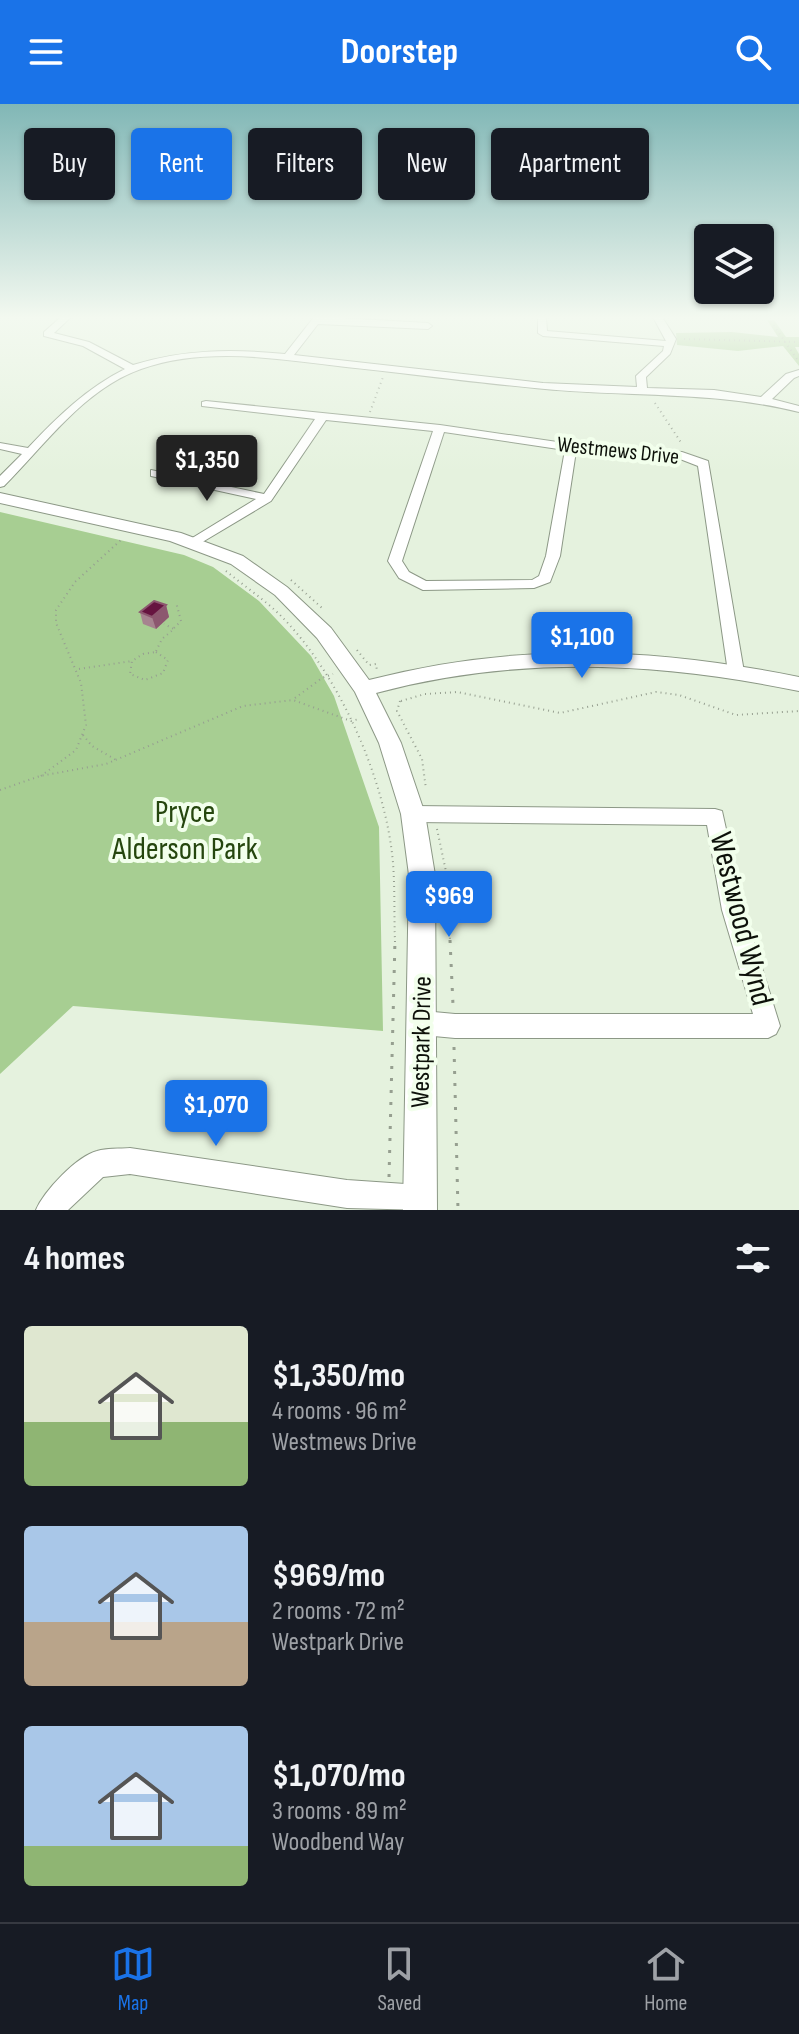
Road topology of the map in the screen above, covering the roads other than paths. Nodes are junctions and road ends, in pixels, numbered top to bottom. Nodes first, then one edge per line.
1 (133, 369) edge
2 (392, 369) edge
3 (649, 369) edge
4 (799, 373) edge
5 (642, 391) junction
6 (765, 399) junction
7 (206, 404) dead end
8 (799, 409) edge
9 (322, 417) junction
10 (440, 428) junction
11 (0, 446) edge
12 (571, 447) junction
13 (32, 452) junction
14 (155, 473) dead end
15 (0, 483) edge
16 (0, 498) edge
17 (267, 498) junction
18 (194, 543) junction
19 (736, 672) junction
20 (361, 674) junction
21 (799, 684) edge
22 (413, 814) junction
23 (423, 1023) junction
24 (420, 1204) edge
25 (50, 1210) edge

1 - 13 street
2 - 5 street
3 - 5 street
4 - 6 street
5 - 6 street
6 - 8 street
7 - 9 street, Westmews Drive
9 - 10 street, Westmews Drive
9 - 17 street
10 - 12 street, Westmews Drive
10 - 12 street
11 - 13 street
12 - 19 street, Westmews Drive
13 - 15 street
14 - 17 street
16 - 18 street, Westpark Drive
17 - 18 street
18 - 20 street, Westpark Drive
19 - 20 street
19 - 21 street
20 - 22 street, Westpark Drive
22 - 23 street, Westpark Drive
22 - 23 street, Westwood Wynd
23 - 24 street, Westpark Drive
24 - 25 street

